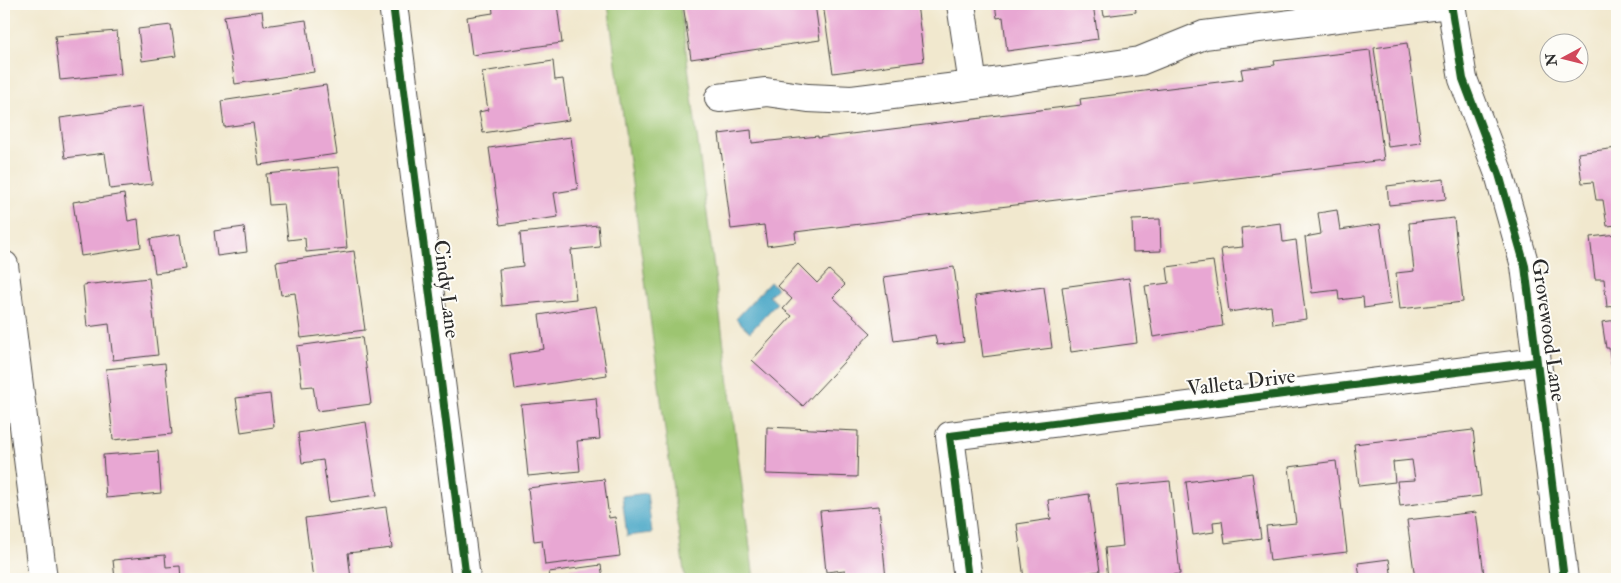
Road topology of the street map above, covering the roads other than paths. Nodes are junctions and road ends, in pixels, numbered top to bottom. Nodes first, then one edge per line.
1 (393, 4) edge
2 (961, 4) edge
3 (1450, 4) edge
4 (973, 85) junction
5 (719, 98) dead end
6 (4, 265) edge
7 (1536, 362) junction
8 (43, 579) edge
9 (466, 579) edge
10 (968, 579) edge
11 (1564, 579) edge

1 - 9 street, Cindy Lane
2 - 4 street
3 - 4 street
3 - 7 street, Grovewood Lane
4 - 5 street
6 - 8 street
7 - 10 street, Valleta Drive
7 - 11 street, Grovewood Lane

